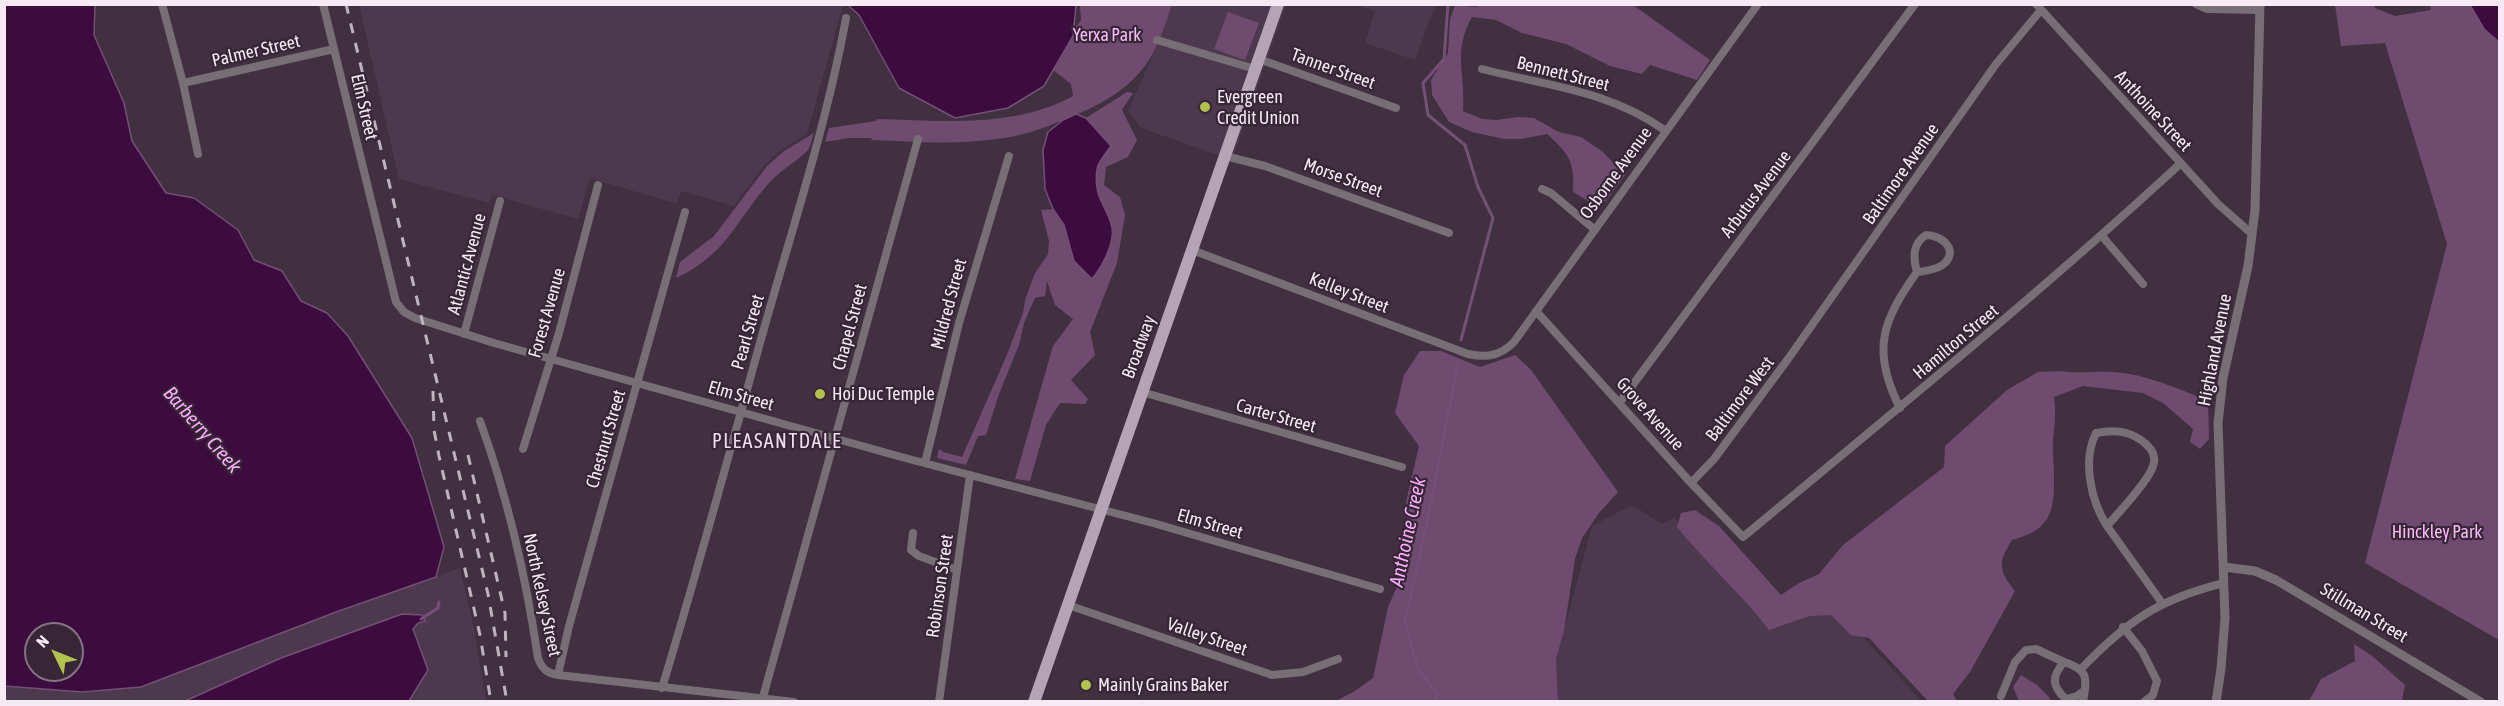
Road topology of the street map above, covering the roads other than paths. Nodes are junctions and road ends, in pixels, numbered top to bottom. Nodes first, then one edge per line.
1 (162, 4) edge
2 (323, 4) edge
3 (1278, 4) edge
4 (1758, 4) edge
5 (1915, 4) edge
6 (2196, 4) edge
7 (2039, 7) edge
8 (2260, 7) edge
9 (846, 18) dead end
10 (1157, 40) dead end
11 (334, 49) junction
12 (1257, 64) junction
13 (1482, 69) dead end
14 (183, 83) junction
15 (1396, 108) dead end
16 (1666, 130) junction
17 (918, 139) dead end
18 (198, 154) dead end
19 (1009, 156) dead end
20 (1225, 156) junction
21 (2181, 163) junction
22 (598, 185) dead end
23 (1542, 189) dead end
24 (500, 201) dead end
25 (685, 212) dead end
26 (1594, 229) junction
27 (1449, 233) dead end
28 (2252, 234) junction
29 (2102, 236) junction
30 (1192, 250) junction
31 (1917, 272) junction
32 (2143, 284) dead end
33 (1536, 311) junction
34 (464, 334) junction
35 (1495, 355) joint
36 (551, 358) junction
37 (1788, 359) joint
38 (638, 383) junction
39 (1142, 392) junction
40 (1620, 402) junction
41 (1900, 408) junction
42 (740, 412) junction
43 (480, 421) dead end
44 (836, 437) junction
45 (523, 449) dead end
46 (925, 463) junction
47 (1402, 467) dead end
48 (970, 475) junction
49 (1691, 483) junction
50 (1100, 511) junction
51 (2108, 526) junction
52 (913, 533) dead end
53 (1743, 537) joint
54 (2224, 567) junction
55 (957, 570) junction
56 (2224, 583) junction
57 (1380, 589) dead end
58 (2162, 603) junction
59 (1068, 604) junction
60 (2124, 627) junction
61 (1338, 659) dead end
62 (2064, 662) junction
63 (2081, 669) junction
64 (558, 675) junction
65 (662, 688) junction
66 (2084, 691) junction
67 (2001, 696) dead end
68 (763, 697) junction
69 (2480, 701) edge
70 (794, 702) edge
71 (939, 702) edge
72 (1034, 702) edge
73 (2083, 702) edge
74 (2144, 702) edge
75 (2216, 702) edge

1 - 14 street
2 - 11 street, Elm Street
3 - 12 main road, Broadway
4 - 16 street, Osborne Avenue
5 - 40 street, Arbutus Avenue
6 - 8 street
7 - 21 street, Anthoine Street
7 - 37 street, Baltimore Avenue
8 - 28 street, Highland Avenue
9 - 42 street, Pearl Street
10 - 12 street, Tanner Street
11 - 14 street, Palmer Street
11 - 34 street, Elm Street
12 - 15 street, Tanner Street
12 - 20 main road, Broadway
13 - 16 street, Bennett Street
14 - 18 street
16 - 26 street, Osborne Avenue
17 - 44 street, Chapel Street
19 - 46 street, Mildred Street
20 - 27 street, Morse Street
20 - 30 main road, Broadway
21 - 28 street, Anthoine Street
21 - 29 street, Hamilton Street
22 - 36 street, Forest Avenue
23 - 26 street
24 - 34 street, Atlantic Avenue
25 - 38 street, Chestnut Street
26 - 33 street, Osborne Avenue
28 - 54 street, Highland Avenue
29 - 32 street
29 - 41 street, Hamilton Street
30 - 35 street, Kelley Street
30 - 39 main road, Broadway
31 - 31 street
31 - 41 street
33 - 35 street, Osborne Avenue
33 - 40 street, Grove Avenue
34 - 36 street, Elm Street
36 - 38 street, Elm Street
36 - 45 street, Forest Avenue
37 - 49 street, Baltimore West
38 - 42 street, Elm Street
38 - 64 street, Chestnut Street
39 - 47 street, Carter Street
39 - 50 main road, Broadway
40 - 49 street, Grove Avenue
41 - 53 street, Hamilton Street
42 - 44 street, Elm Street
42 - 65 street, Pearl Street
43 - 64 street, North Kelsey Street
44 - 46 street, Elm Street
44 - 68 street, Chapel Street
46 - 48 street, Elm Street
48 - 50 street, Elm Street
48 - 55 street, Robinson Street
49 - 53 street, Grove Avenue
50 - 57 street, Elm Street
50 - 59 main road, Broadway
51 - 51 street
51 - 58 street
52 - 55 street
54 - 56 street, Highland Avenue
54 - 69 street, Stillman Street
55 - 71 street, Robinson Street
56 - 58 street
56 - 75 street, Highland Avenue
58 - 60 street
59 - 61 street, Valley Street
59 - 72 main road, Broadway
60 - 63 street
60 - 74 street
62 - 63 street
62 - 66 street
62 - 67 street
63 - 66 street
64 - 65 street, North Kelsey Street
65 - 68 street, North Kelsey Street
66 - 73 street
68 - 70 street, North Kelsey Street

